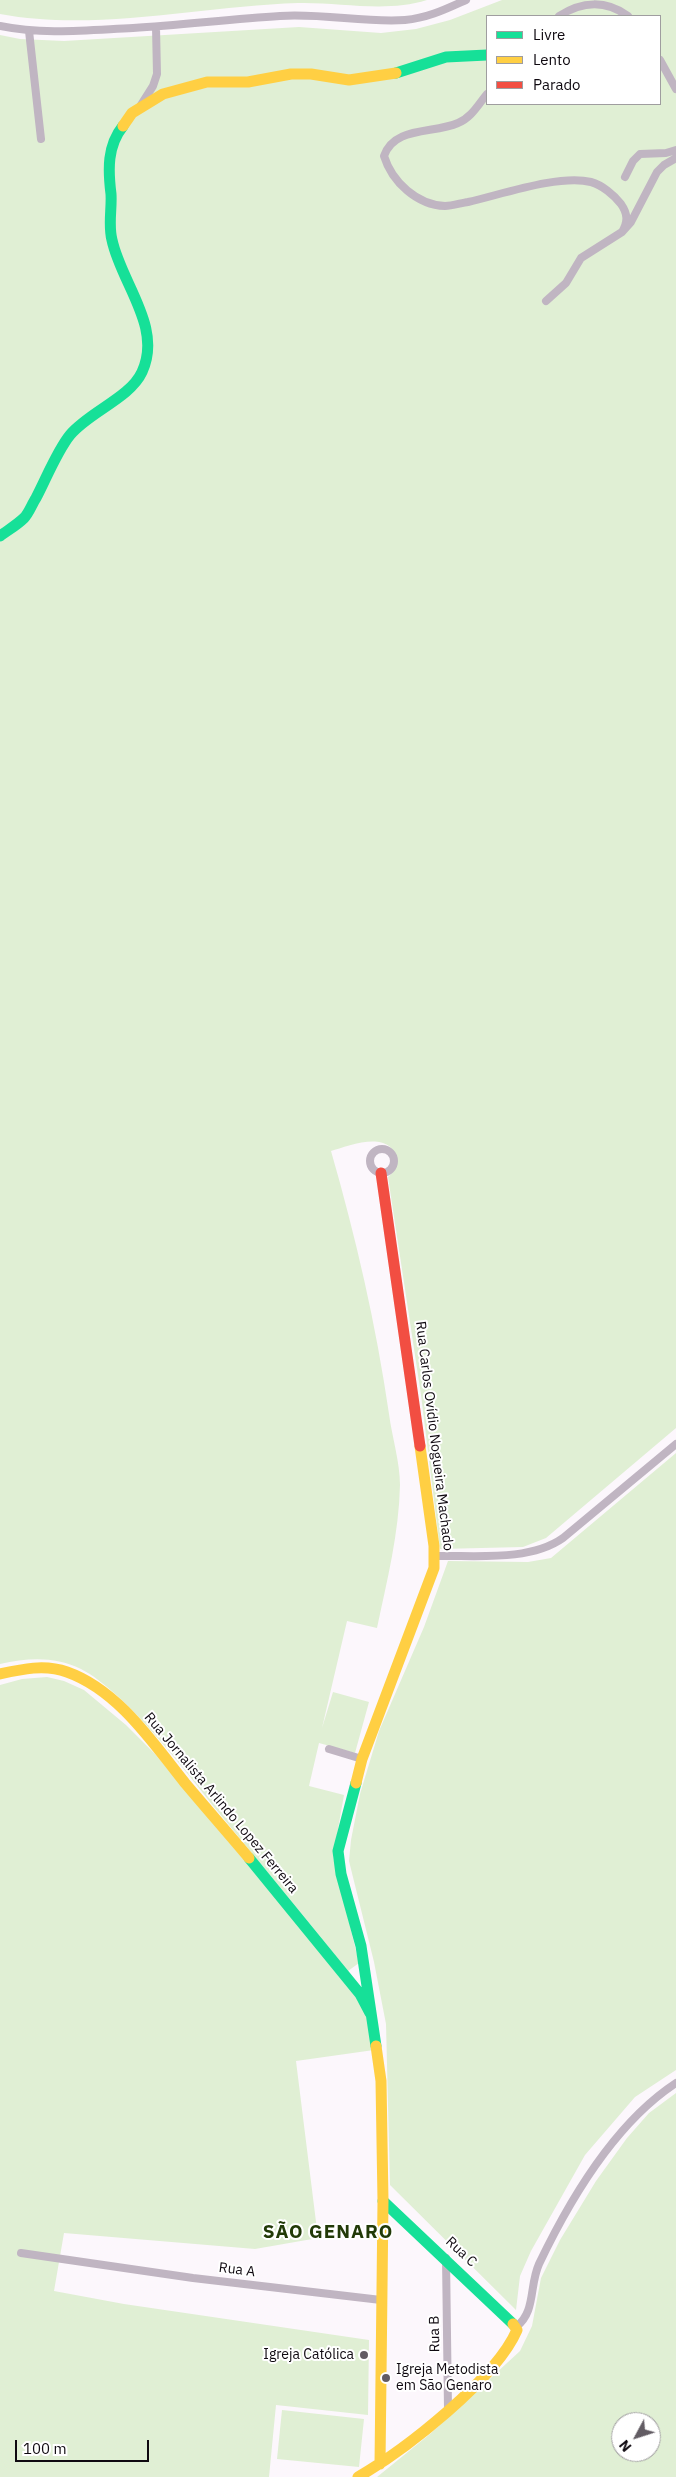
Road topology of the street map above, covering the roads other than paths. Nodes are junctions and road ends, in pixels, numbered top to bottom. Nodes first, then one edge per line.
1 (466, 0) edge
2 (561, 15) edge
3 (626, 15) edge
4 (0, 26) edge
5 (156, 27) junction
6 (29, 31) junction
7 (486, 55) edge
8 (661, 62) edge
9 (676, 89) edge
10 (486, 95) edge
11 (139, 107) junction
12 (41, 139) dead end
13 (676, 150) edge
14 (676, 158) edge
15 (625, 177) dead end
16 (622, 232) junction
17 (546, 301) dead end
18 (0, 536) edge
19 (381, 1173) dead end
20 (676, 1444) edge
21 (435, 1556) junction
22 (0, 1674) edge
23 (329, 1749) dead end
24 (362, 1759) junction
25 (376, 2026) junction
26 (676, 2083) edge
27 (383, 2201) junction
28 (21, 2253) dead end
29 (446, 2258) junction
30 (380, 2300) junction
31 (516, 2327) junction
32 (448, 2409) junction
33 (380, 2464) junction
34 (358, 2477) edge

1 - 5 street
2 - 3 street
4 - 6 street
5 - 6 street
5 - 11 street
6 - 12 street
7 - 11 street
8 - 9 street
10 - 16 street
11 - 18 street
13 - 15 street
14 - 16 street
16 - 17 street
19 - 21 street, Rua Carlos Ovídio Nogueira Machado
20 - 21 street
21 - 24 street, Rua Carlos Ovídio Nogueira Machado
22 - 25 street, Rua Jornalista Arlindo Lopez Ferreira
23 - 24 street
24 - 25 street, Rua Carlos Ovídio Nogueira Machado
25 - 27 street, Rua Carlos Ovídio Nogueira Machado
26 - 31 street
27 - 29 street, Rua C
27 - 30 street, Rua Carlos Ovídio Nogueira Machado
28 - 30 street, Rua A
29 - 31 street, Rua C
29 - 32 street, Rua B
30 - 33 street, Rua Carlos Ovídio Nogueira Machado
31 - 32 street
32 - 33 street
33 - 34 street

